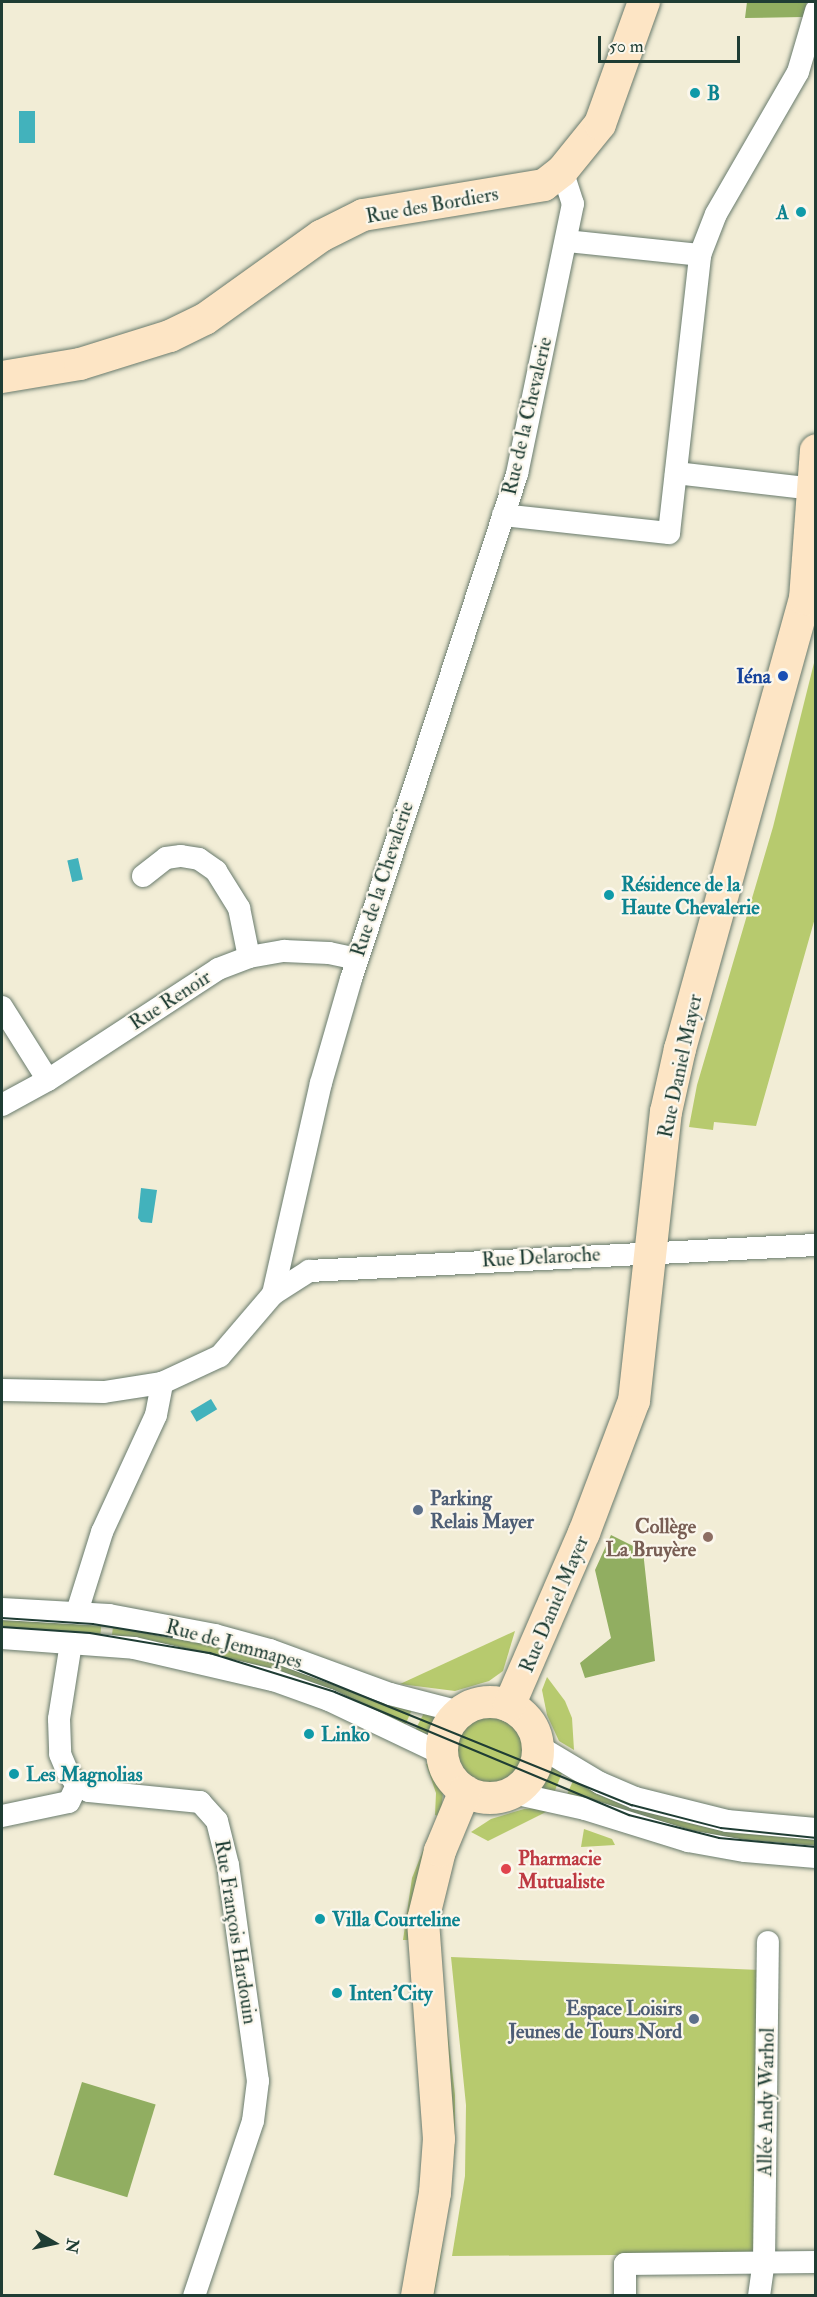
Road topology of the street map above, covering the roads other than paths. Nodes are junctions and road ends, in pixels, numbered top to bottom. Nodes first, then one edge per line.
1 (644, 2) edge
2 (816, 11) edge
3 (562, 171) junction
4 (567, 241) junction
5 (700, 255) junction
6 (2, 377) edge
7 (816, 450) edge
8 (676, 473) junction
9 (814, 489) junction
10 (503, 515) junction
11 (143, 876) dead end
12 (249, 957) junction
13 (357, 959) junction
14 (2, 1007) edge
15 (48, 1080) junction
16 (2, 1106) edge
17 (816, 1245) edge
18 (652, 1252) junction
19 (273, 1294) junction
20 (162, 1383) junction
21 (2, 1390) edge
22 (2, 1610) edge
23 (77, 1612) junction
24 (2, 1638) edge
25 (71, 1643) junction
26 (509, 1706) junction
27 (460, 1712) junction
28 (538, 1746) junction
29 (442, 1754) junction
30 (465, 1791) junction
31 (513, 1793) junction
32 (73, 1794) junction
33 (2, 1816) edge
34 (816, 1829) edge
35 (816, 1857) edge
36 (768, 1942) dead end
37 (764, 2262) junction
38 (816, 2262) edge
39 (194, 2295) edge
40 (417, 2295) edge
41 (625, 2295) edge
42 (759, 2295) edge

1 - 3 main road, Rue des Bordiers
2 - 5 street
3 - 4 street, Rue de la Chevalerie
3 - 6 main road, Rue des Bordiers
4 - 5 street
4 - 10 street, Rue de la Chevalerie
5 - 8 street
7 - 9 main road, Rue Daniel Mayer
8 - 9 street
8 - 10 street
9 - 18 main road, Rue Daniel Mayer
10 - 13 street, Rue de la Chevalerie
11 - 12 street
12 - 13 street, Rue Renoir
12 - 15 street, Rue Renoir
13 - 19 street, Rue de la Chevalerie
14 - 15 street
15 - 16 street, Rue Renoir
17 - 18 street, Rue Delaroche
18 - 19 street, Rue Delaroche
18 - 26 main road, Rue Daniel Mayer
19 - 20 street, Rue de la Chevalerie
20 - 21 street, Rue de la Chevalerie
20 - 23 street
22 - 23 street, Rue de Jemmapes
23 - 27 street, Rue de Jemmapes
24 - 25 street, Rue de Jemmapes
25 - 29 street, Rue de Jemmapes
25 - 32 street
26 - 27 main road
26 - 28 main road
27 - 29 main road
28 - 31 main road
28 - 34 street
29 - 30 main road
30 - 31 main road
30 - 40 main road
31 - 35 street
32 - 33 street
32 - 39 street, Rue François Hardouin
36 - 37 street, Allée Andy Warhol
37 - 38 street
37 - 41 street
37 - 42 street, Allée Andy Warhol

